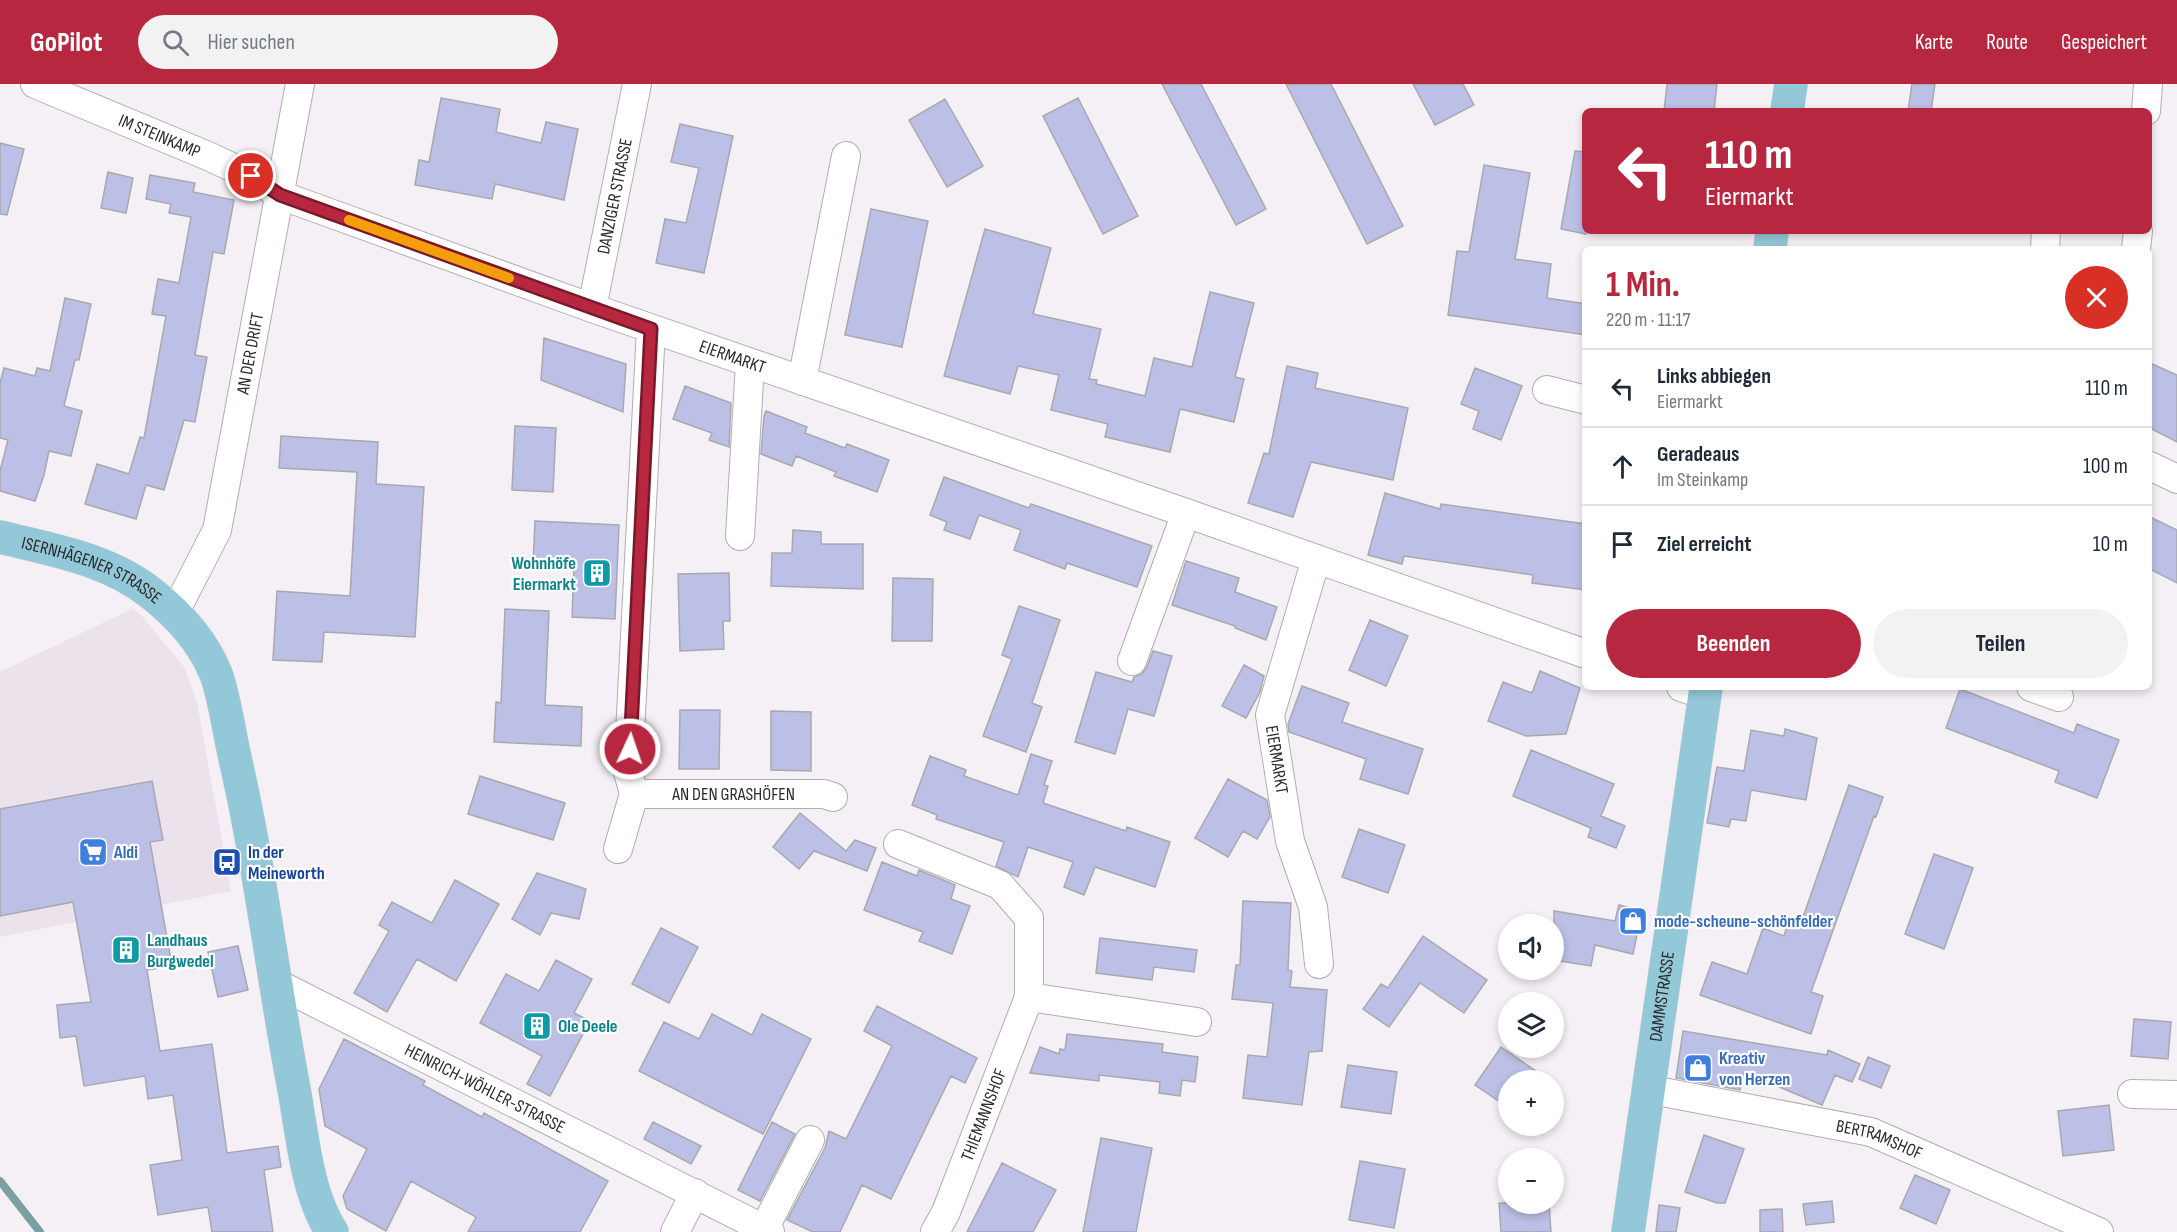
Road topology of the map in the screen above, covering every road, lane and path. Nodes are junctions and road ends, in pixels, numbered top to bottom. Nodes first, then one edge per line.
1 (35, 84) edge
2 (300, 84) edge
3 (637, 84) edge
4 (1791, 84) edge
5 (2148, 84) edge
6 (1787, 108) edge
7 (2146, 108) edge
8 (846, 156) dead end
9 (280, 195) junction
10 (592, 308) junction
11 (651, 329) junction
12 (750, 363) junction
13 (802, 381) junction
14 (1546, 390) dead end
15 (1582, 399) edge
16 (2152, 467) edge
17 (2177, 479) edge
18 (1186, 513) junction
19 (740, 536) dead end
20 (0, 537) edge
21 (1316, 559) junction
22 (174, 614) junction
23 (1582, 653) edge
24 (1132, 661) dead end
25 (1697, 690) edge
26 (2039, 690) edge
27 (2059, 697) dead end
28 (634, 794) junction
29 (833, 797) dead end
30 (898, 844) dead end
31 (618, 849) dead end
32 (1318, 964) dead end
33 (276, 983) junction
34 (1029, 998) junction
35 (1197, 1022) dead end
36 (1647, 1089) junction
37 (2132, 1094) dead end
38 (2177, 1095) edge
39 (810, 1140) dead end
40 (695, 1193) junction
41 (767, 1231) edge
42 (332, 1232) edge
43 (675, 1232) edge
44 (935, 1232) edge
45 (1628, 1232) edge
46 (2099, 1232) edge

1 - 9 street, IM STEINKAMP
2 - 9 street, AN DER DRIFT
3 - 10 street, DANZIGER STRASSE
4 - 6 main road
5 - 7 street
8 - 13 street
9 - 10 street, EIERMARKT
9 - 22 street, AN DER DRIFT
10 - 11 street, EIERMARKT
11 - 12 street, EIERMARKT
11 - 28 street
12 - 13 street, EIERMARKT
12 - 19 street
13 - 18 street, EIERMARKT
14 - 15 street
16 - 17 street
18 - 21 street, EIERMARKT
18 - 24 street
20 - 22 main road, ISERNHÄGENER STRASSE
21 - 23 street, EIERMARKT
21 - 32 street, EIERMARKT
22 - 33 main road
25 - 36 main road, DAMMSTRASSE
26 - 27 street
28 - 29 street, AN DEN GRASHÖFEN
28 - 31 street
30 - 34 street, THIEMANNSHOF
33 - 40 street, HEINRICH-WÖHLER-STRASSE
33 - 42 main road
34 - 35 street
34 - 44 street, THIEMANNSHOF
36 - 45 main road, DAMMSTRASSE
36 - 46 street, BERTRAMSHOF
37 - 38 street
39 - 41 street
40 - 41 street, HEINRICH-WÖHLER-STRASSE
40 - 43 street

